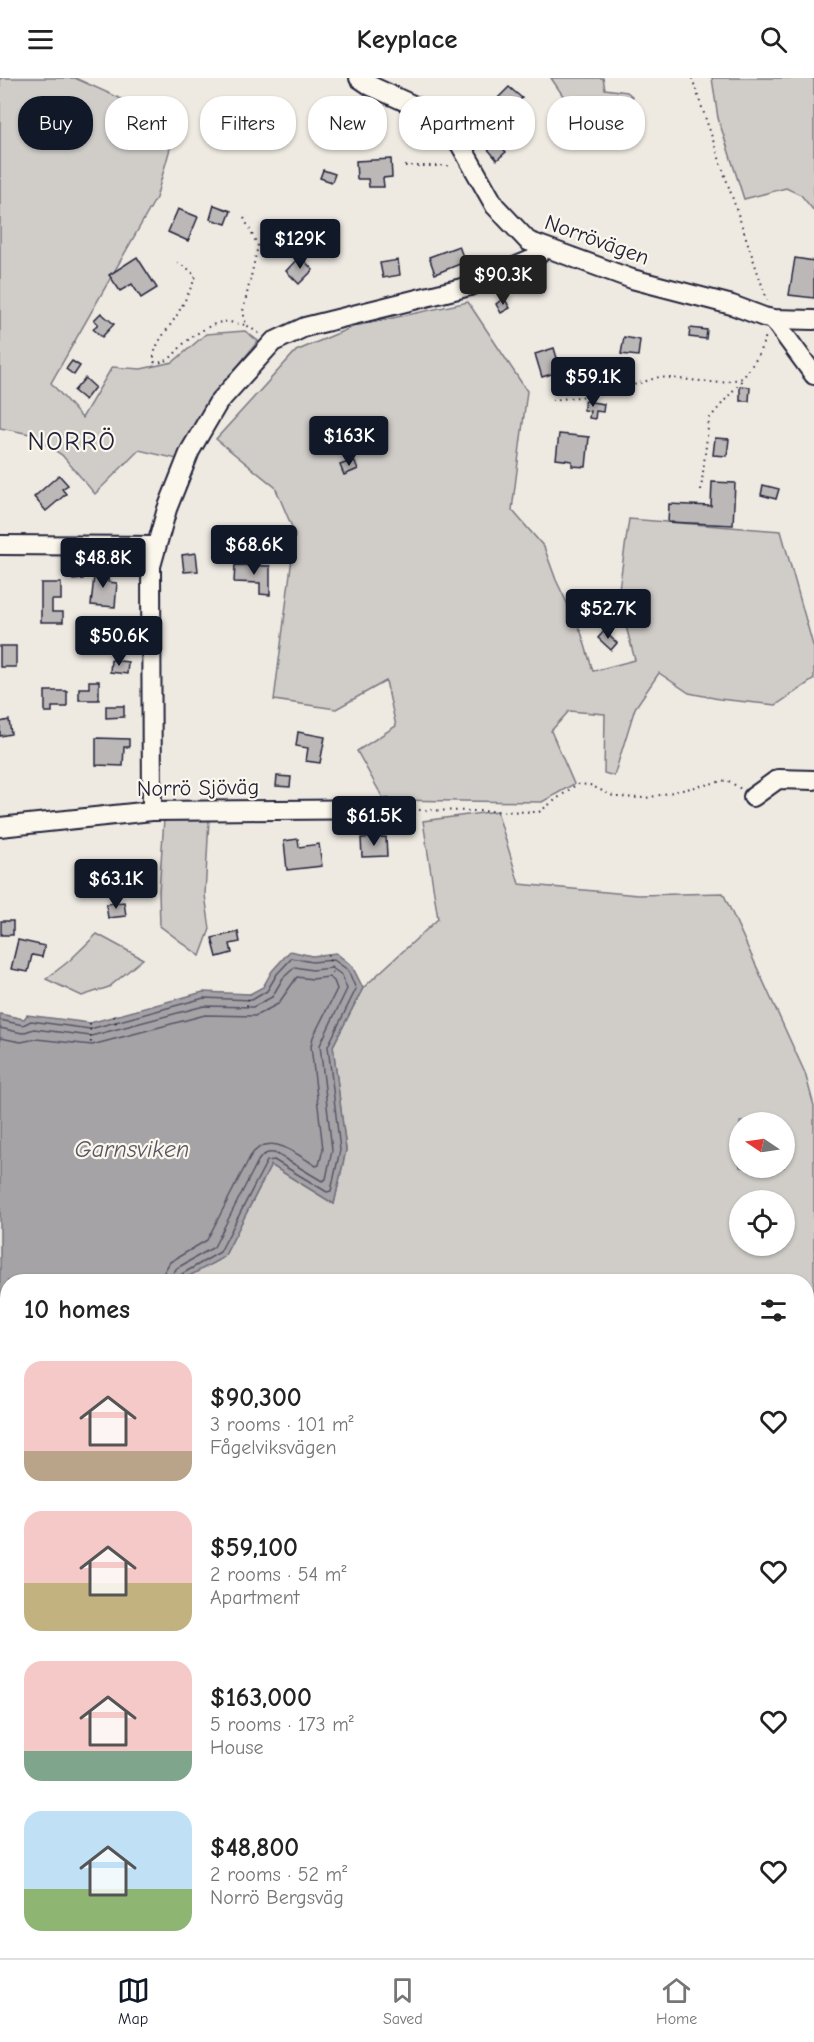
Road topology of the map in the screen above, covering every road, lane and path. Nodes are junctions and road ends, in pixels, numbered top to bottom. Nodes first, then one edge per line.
1 (359, 78) edge
2 (692, 78) edge
3 (469, 160) junction
4 (405, 166) dead end
5 (244, 218) dead end
6 (546, 248) junction
7 (177, 263) dead end
8 (773, 319) junction
9 (814, 320) edge
10 (246, 325) junction
11 (278, 340) junction
12 (814, 375) edge
13 (743, 378) junction
14 (552, 400) dead end
15 (702, 490) dead end
16 (0, 545) edge
17 (156, 546) junction
18 (814, 780) edge
19 (753, 797) joint
20 (398, 809) joint
21 (152, 811) junction
22 (0, 827) edge
23 (328, 954) dead end
24 (333, 975) dead end
25 (250, 994) dead end
26 (247, 1006) dead end
27 (114, 1016) dead end
28 (90, 1023) dead end
29 (117, 1027) dead end
30 (91, 1044) dead end

1 - 3 street, Norrövägen
2 - 8 path
3 - 4 path
3 - 6 street, Norrövägen
5 - 10 path
6 - 8 street, Norrövägen
6 - 11 street
7 - 10 path
8 - 9 street, Norrövägen
8 - 12 street
8 - 13 path
10 - 11 path
11 - 17 street
13 - 14 path
13 - 15 path
16 - 17 street
17 - 21 street
18 - 19 street
19 - 20 path
20 - 21 street, Norrö Sjöväg
21 - 22 street, Norrö Sjöväg
23 - 24 path
25 - 26 path
27 - 29 path
28 - 30 path

